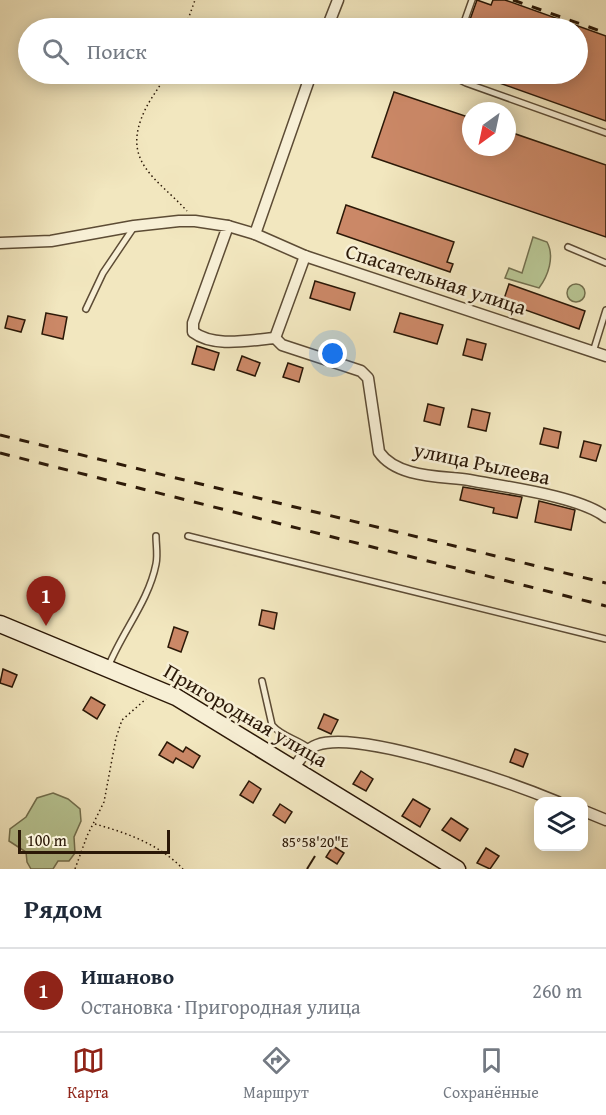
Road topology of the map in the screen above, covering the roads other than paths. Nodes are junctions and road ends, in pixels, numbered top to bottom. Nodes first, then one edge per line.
1 (338, 0) edge
2 (472, 0) edge
3 (331, 18) edge
4 (466, 18) edge
5 (308, 84) edge
6 (469, 84) edge
7 (606, 133) edge
8 (134, 226) junction
9 (228, 226) junction
10 (255, 234) junction
11 (0, 243) edge
12 (568, 247) dead end
13 (305, 256) junction
14 (606, 263) edge
15 (86, 309) dead end
16 (606, 310) edge
17 (275, 338) junction
18 (593, 352) junction
19 (606, 356) edge
20 (606, 517) edge
21 (156, 536) dead end
22 (188, 536) dead end
23 (0, 624) edge
24 (606, 639) edge
25 (108, 667) junction
26 (262, 681) dead end
27 (310, 749) junction
28 (294, 768) junction
29 (548, 797) edge
30 (588, 813) edge
31 (606, 820) edge
32 (457, 869) edge

1 - 3 street
2 - 4 lane
5 - 10 street
6 - 7 lane
8 - 9 street
8 - 11 street
8 - 15 lane
9 - 10 street, Спасательная улица
9 - 17 street
10 - 13 street, Спасательная улица
12 - 14 lane
13 - 17 street
13 - 18 street, Спасательная улица
16 - 18 lane
17 - 20 street, улица Рылеева
18 - 19 street, Спасательная улица
21 - 25 lane
22 - 24 lane
23 - 25 main road, Пригородная улица
25 - 28 main road, Пригородная улица
26 - 27 lane
27 - 28 street
27 - 29 street
28 - 32 main road, Пригородная улица
30 - 31 street

